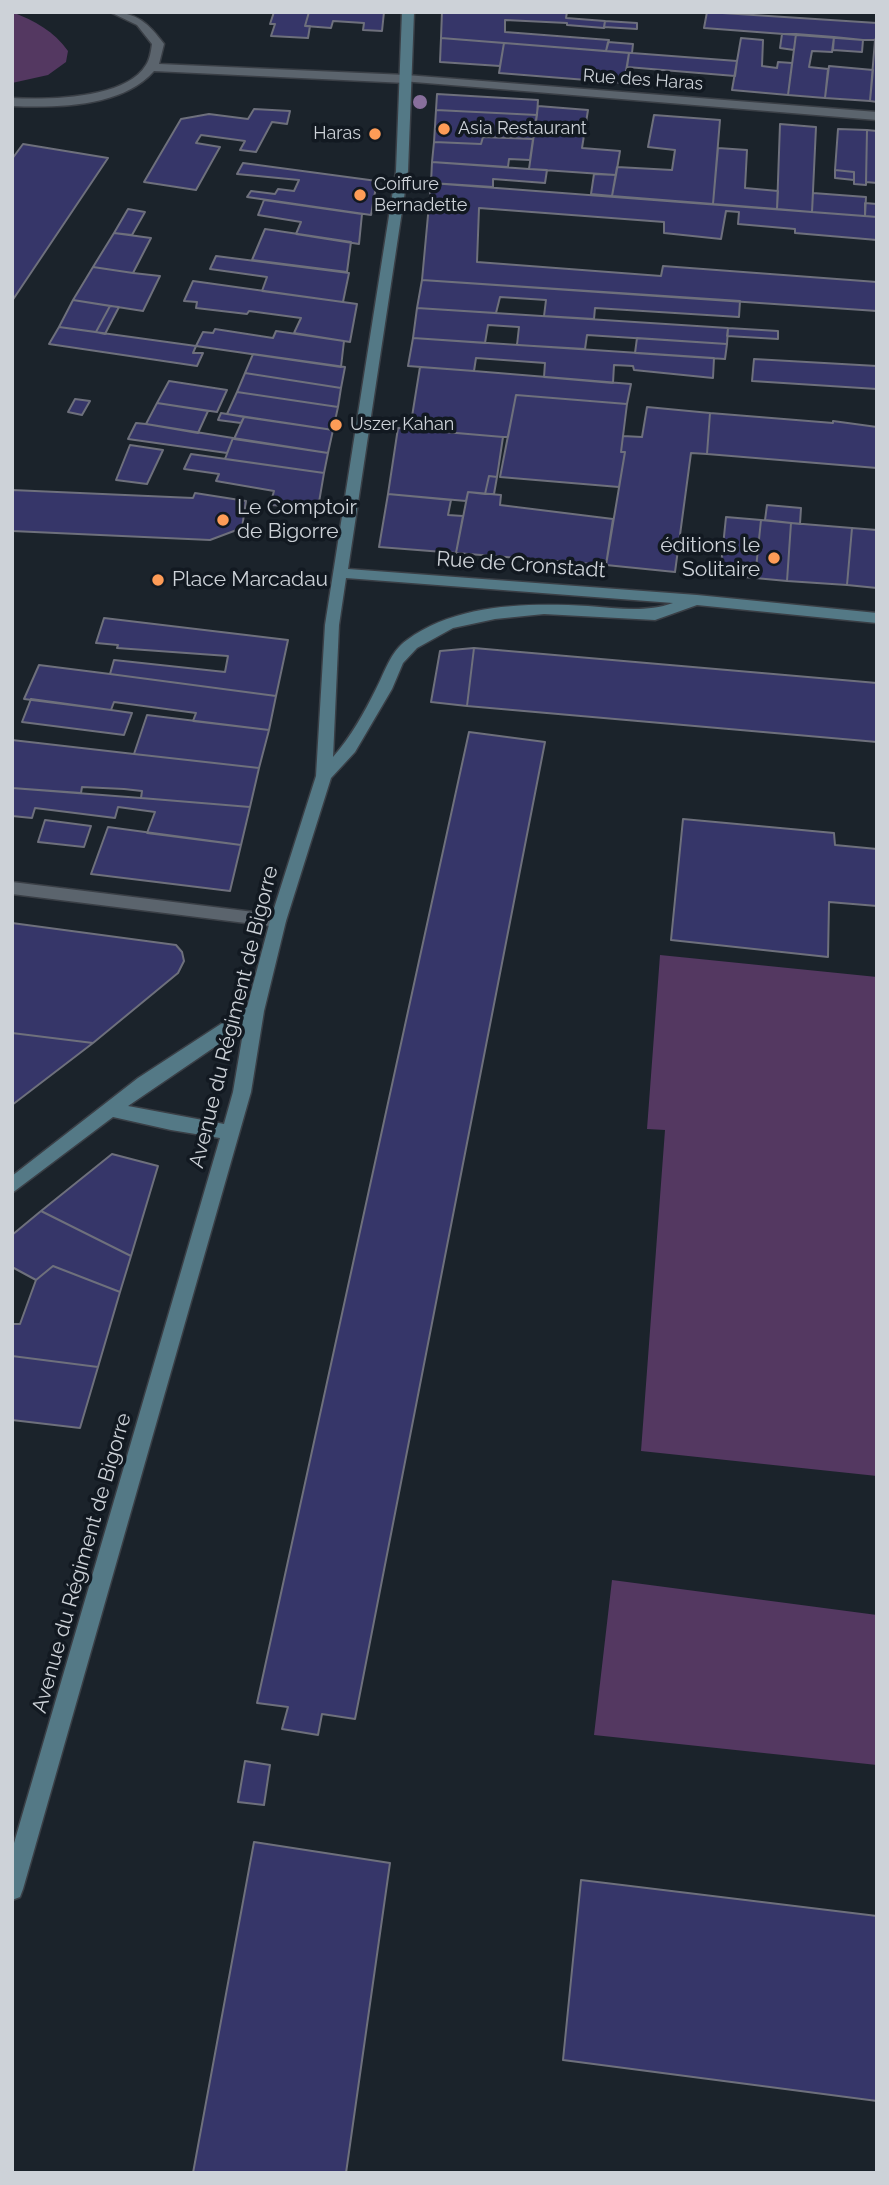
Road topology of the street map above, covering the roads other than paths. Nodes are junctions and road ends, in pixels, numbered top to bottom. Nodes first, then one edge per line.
1 (116, 12) edge
2 (408, 12) edge
3 (151, 67) junction
4 (406, 79) junction
5 (12, 103) edge
6 (877, 116) edge
7 (341, 573) junction
8 (697, 600) junction
9 (877, 618) edge
10 (324, 776) junction
11 (12, 888) edge
12 (278, 921) junction
13 (255, 1011) junction
14 (111, 1109) junction
15 (230, 1132) junction
16 (12, 1186) edge
17 (12, 1889) edge

1 - 3 street
2 - 4 main road, Avenue du Régiment de Bigorre
3 - 4 street, Rue des Haras
3 - 5 street
4 - 6 street, Rue des Haras
4 - 7 main road, Avenue du Régiment de Bigorre
7 - 8 main road, Rue de Cronstadt
7 - 10 main road, Avenue du Régiment de Bigorre
8 - 9 main road, Rue de Cronstadt
8 - 10 main road, Rue de Cronstadt
10 - 12 main road, Avenue du Régiment de Bigorre
11 - 12 street
12 - 13 main road, Avenue du Régiment de Bigorre
13 - 14 main road
13 - 15 main road, Avenue du Régiment de Bigorre
14 - 15 main road
14 - 16 main road
15 - 17 main road, Avenue du Régiment de Bigorre

